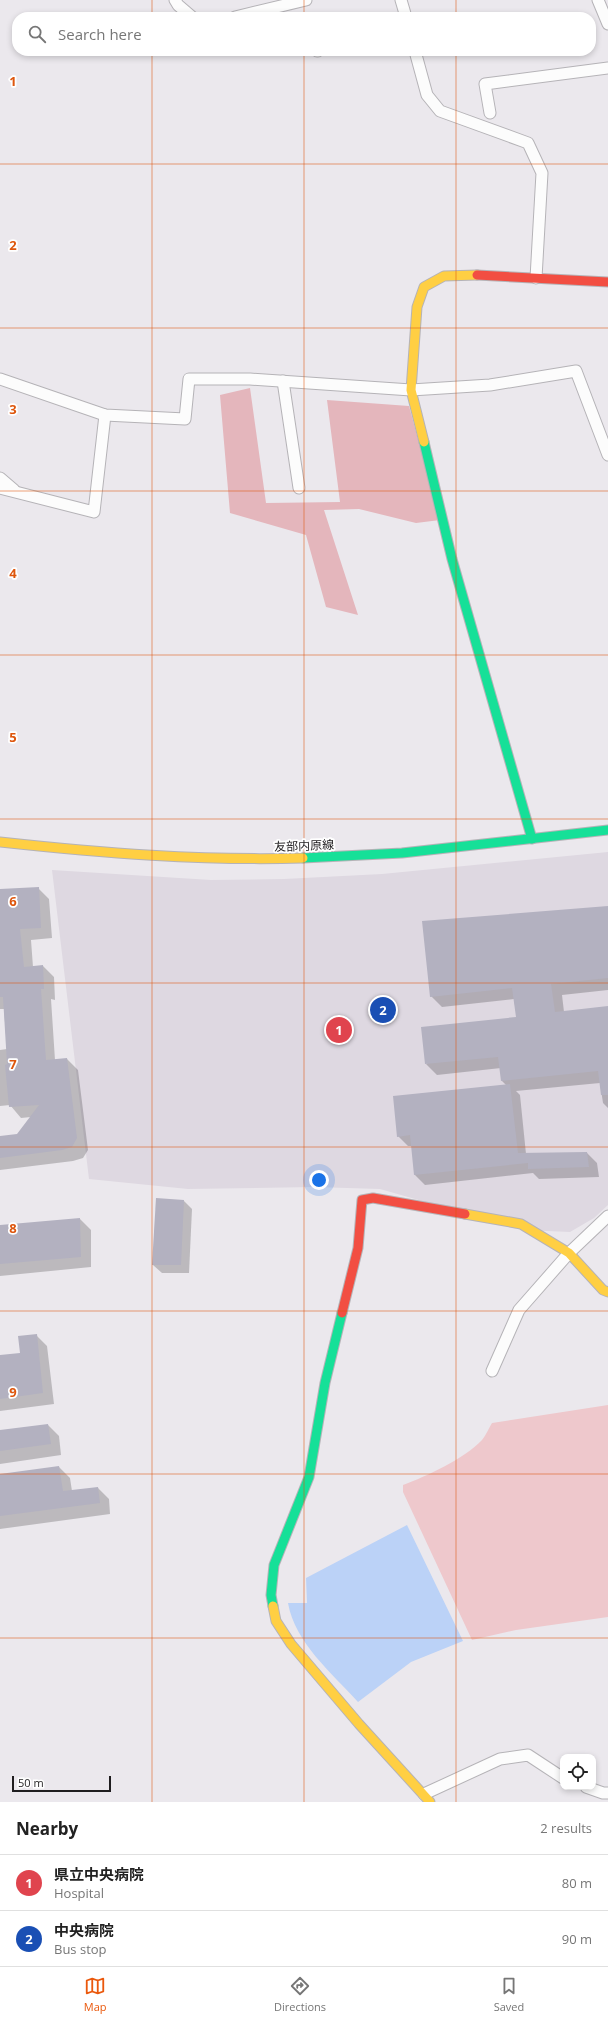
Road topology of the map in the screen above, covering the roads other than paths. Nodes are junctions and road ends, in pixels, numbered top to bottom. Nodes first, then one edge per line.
1 (176, 0) edge
2 (306, 0) edge
3 (401, 0) edge
4 (598, 0) edge
5 (186, 12) edge
6 (257, 12) edge
7 (405, 12) edge
8 (608, 24) edge
9 (416, 56) edge
10 (608, 68) edge
11 (490, 113) dead end
12 (536, 278) junction
13 (608, 282) edge
14 (0, 379) edge
15 (283, 382) junction
16 (411, 390) junction
17 (105, 415) junction
18 (608, 455) edge
19 (0, 478) edge
20 (0, 488) edge
21 (298, 488) dead end
22 (16, 492) junction
23 (608, 830) edge
24 (532, 839) junction
25 (0, 842) edge
26 (608, 1216) edge
27 (569, 1253) junction
28 (608, 1292) edge
29 (492, 1371) dead end
30 (560, 1776) edge
31 (594, 1790) edge
32 (608, 1793) edge
33 (427, 1798) edge

1 - 5 street
2 - 6 street
3 - 7 street
4 - 8 street
9 - 12 street
10 - 11 street
12 - 13 street
12 - 16 street
14 - 17 street
15 - 16 street
15 - 17 street
15 - 21 street
16 - 18 street
16 - 24 street
17 - 22 street
19 - 22 street
20 - 22 street
23 - 24 street, 友部内原線
24 - 25 street, 友部内原線
26 - 27 street
27 - 28 street
27 - 29 street
27 - 33 street
30 - 33 street
31 - 32 street

